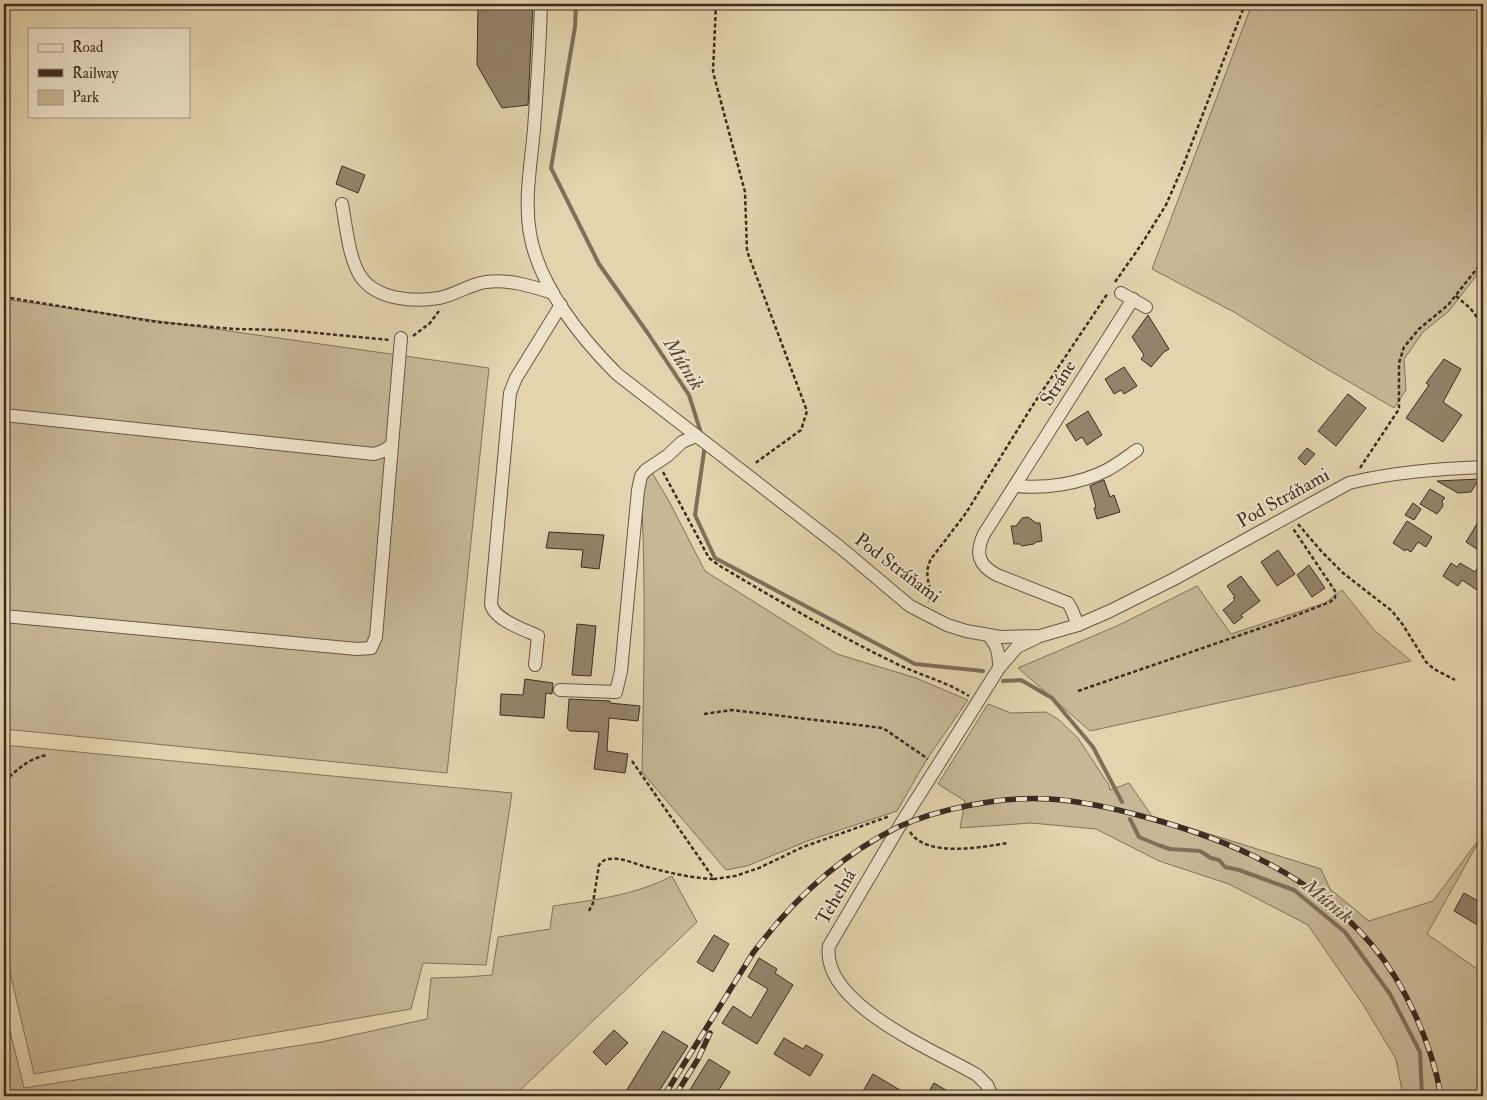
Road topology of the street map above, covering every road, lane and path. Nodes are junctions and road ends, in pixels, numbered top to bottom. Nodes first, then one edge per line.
1 (542, 4) edge
2 (716, 4) edge
3 (1245, 4) edge
4 (342, 204) dead end
5 (1483, 261) edge
6 (553, 292) junction
7 (1121, 293) dead end
8 (452, 294) junction
9 (1456, 296) junction
10 (4, 297) edge
11 (1133, 300) junction
12 (561, 305) junction
13 (1146, 307) dead end
14 (1483, 325) edge
15 (401, 338) junction
16 (4, 415) edge
17 (700, 439) junction
18 (392, 445) junction
19 (1137, 450) dead end
20 (667, 456) junction
21 (1483, 467) edge
22 (740, 470) junction
23 (1349, 483) junction
24 (1015, 486) junction
25 (1289, 516) junction
26 (924, 614) junction
27 (4, 616) edge
28 (1078, 625) junction
29 (988, 635) junction
30 (1040, 636) junction
31 (535, 665) dead end
32 (999, 668) junction
33 (1455, 680) dead end
34 (560, 690) dead end
35 (1078, 691) dead end
36 (977, 704) junction
37 (704, 714) dead end
38 (47, 755) dead end
39 (632, 761) dead end
40 (937, 766) junction
41 (4, 781) edge
42 (905, 817) junction
43 (1008, 843) dead end
44 (714, 879) junction
45 (589, 911) dead end
46 (992, 1096) edge

1 - 6 street, Pod Stráňami
2 - 22 path
3 - 26 path
4 - 8 street
5 - 9 path
6 - 8 street
6 - 12 street, Pod Stráňami
7 - 11 street
8 - 15 path
9 - 14 path
9 - 23 path
10 - 15 path
11 - 13 street
11 - 24 street, Stráne
12 - 17 street, Pod Stráňami
12 - 31 street
15 - 18 street
16 - 18 street
17 - 20 street
17 - 22 street, Pod Stráňami
18 - 27 street
19 - 24 street
20 - 34 street
20 - 36 path
21 - 23 street, Pod Stráňami
22 - 26 street, Pod Stráňami
23 - 25 street, Pod Stráňami
24 - 28 street, Stráne
25 - 28 street, Pod Stráňami
25 - 33 path
25 - 35 path
26 - 29 street, Pod Stráňami
28 - 30 street, Pod Stráňami
29 - 30 street, Pod Stráňami
29 - 32 street
30 - 32 street, Tehelná
32 - 36 street, Tehelná
36 - 40 street, Tehelná
37 - 40 path
38 - 41 path
39 - 44 path
40 - 42 street, Tehelná
42 - 43 path
42 - 44 path
42 - 46 street, Tehelná
44 - 45 path

